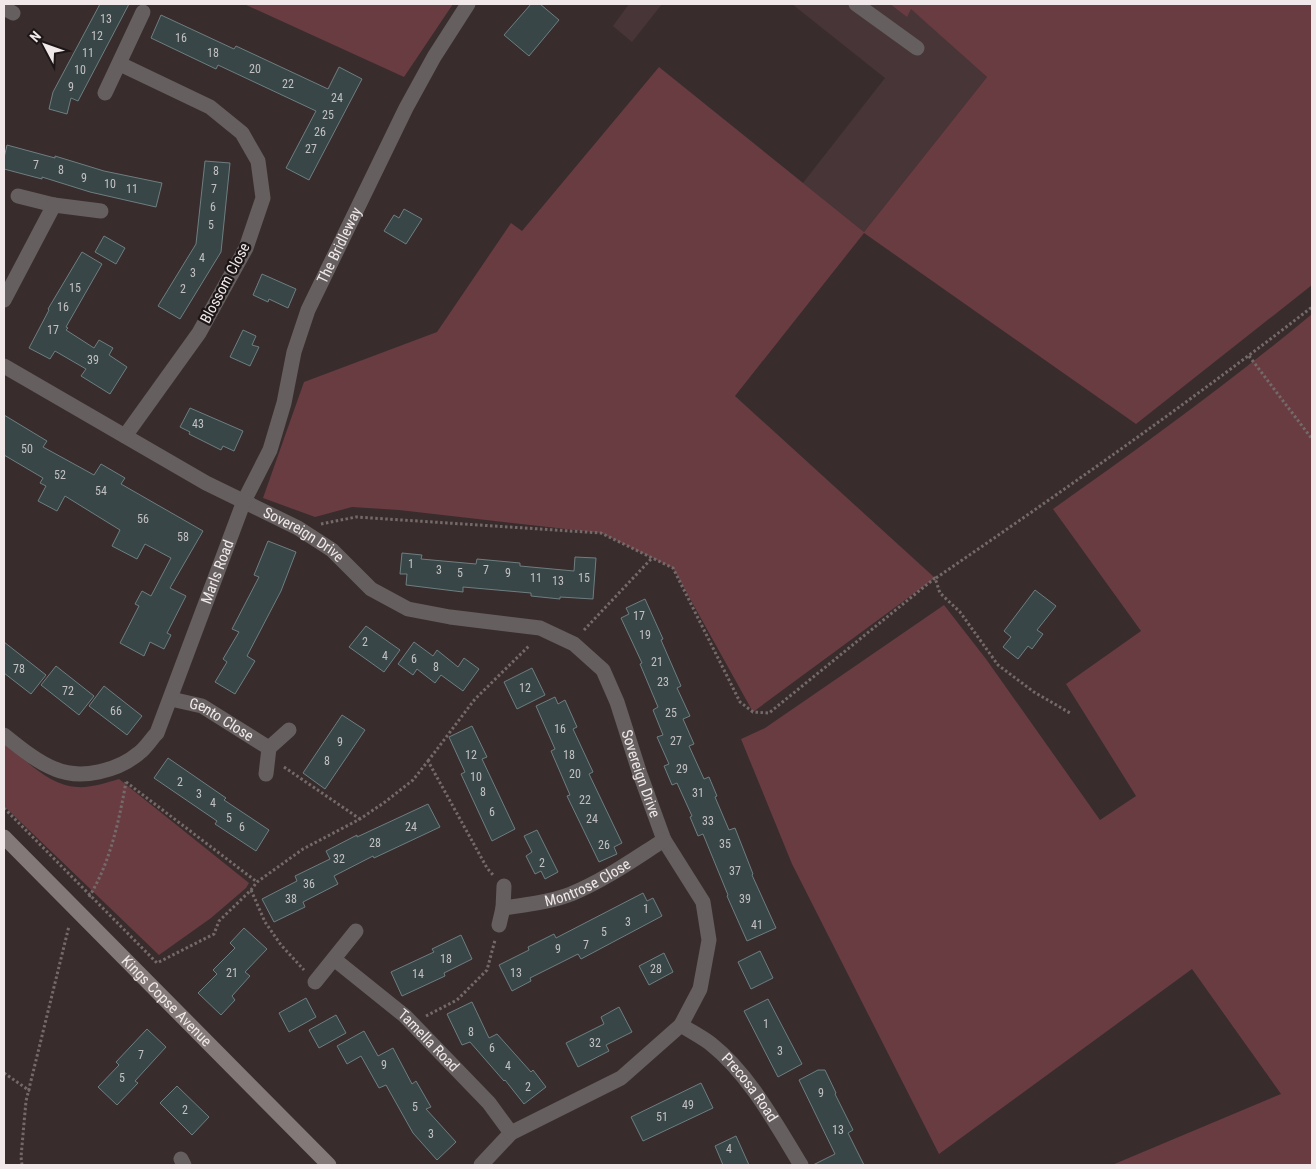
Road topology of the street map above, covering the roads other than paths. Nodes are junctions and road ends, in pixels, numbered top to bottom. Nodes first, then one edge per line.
1 (468, 4) edge
2 (856, 4) edge
3 (143, 12) dead end
4 (917, 48) dead end
5 (120, 64) junction
6 (105, 93) dead end
7 (18, 196) dead end
8 (54, 205) junction
9 (102, 211) dead end
10 (4, 300) edge
11 (4, 366) edge
12 (125, 436) junction
13 (244, 501) junction
14 (171, 699) junction
15 (289, 730) dead end
16 (4, 735) edge
17 (269, 752) junction
18 (266, 774) dead end
19 (4, 837) edge
20 (664, 840) junction
21 (504, 886) road end
22 (503, 908) junction
23 (499, 925) road end
24 (356, 932) dead end
25 (334, 959) junction
26 (315, 982) road end
27 (681, 1026) junction
28 (512, 1133) junction
29 (329, 1165) edge
30 (481, 1165) edge
31 (801, 1165) edge

1 - 13 street, The Bridleway
2 - 4 street
3 - 5 street
5 - 6 street
5 - 12 street, Blossom Close
7 - 8 street
8 - 9 street
8 - 10 street
11 - 12 street
12 - 13 street
13 - 14 street, Marls Road
13 - 20 street, Sovereign Drive
14 - 16 street, Marls Road
14 - 17 street, Gento Close
15 - 17 street, Gento Close
17 - 18 street
19 - 29 street, Kings Copse Avenue
20 - 22 street, Montrose Close
20 - 27 street, Sovereign Drive
21 - 22 street
22 - 23 street
24 - 25 street
25 - 26 street
25 - 28 street, Tamella Road
27 - 28 street, Sovereign Drive
27 - 31 street, Precosa Road
28 - 30 street, Sovereign Drive

